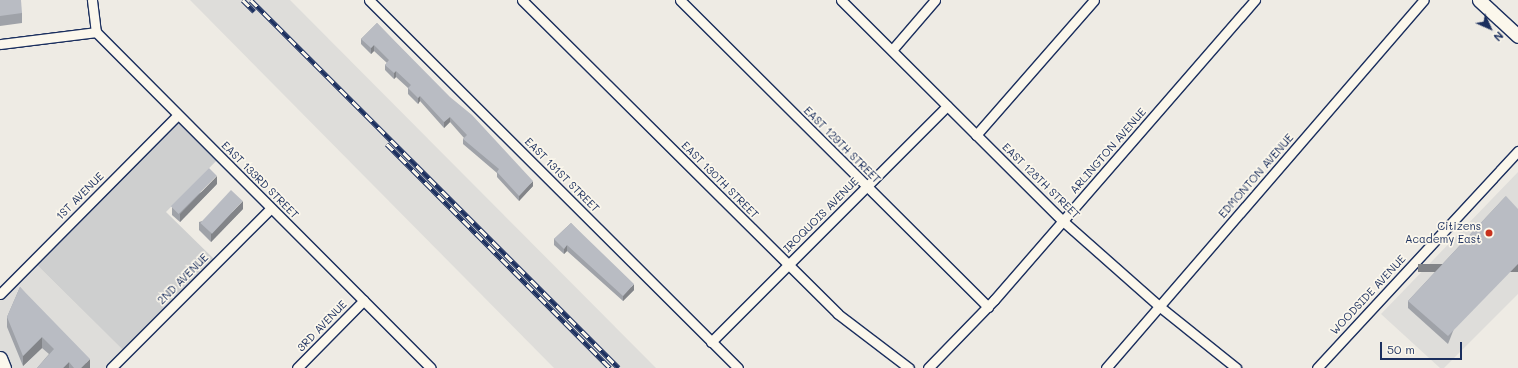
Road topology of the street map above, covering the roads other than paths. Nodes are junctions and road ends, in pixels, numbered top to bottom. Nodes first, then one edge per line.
1 (92, 0) edge
2 (369, 0) edge
3 (522, 0) edge
4 (680, 0) edge
5 (841, 0) edge
6 (935, 0) edge
7 (1094, 0) edge
8 (1255, 0) edge
9 (1424, 0) edge
10 (1479, 0) edge
11 (96, 32) junction
12 (1518, 36) edge
13 (0, 44) edge
14 (892, 50) junction
15 (947, 106) junction
16 (178, 115) junction
17 (976, 135) junction
18 (1518, 151) edge
19 (867, 187) junction
20 (271, 208) junction
21 (1064, 221) junction
22 (788, 265) junction
23 (0, 294) edge
24 (364, 300) junction
25 (1160, 306) junction
26 (988, 307) junction
27 (711, 342) junction
28 (0, 358) edge
29 (4, 368) edge
30 (111, 368) edge
31 (297, 368) edge
32 (431, 368) edge
33 (738, 368) edge
34 (909, 368) edge
35 (928, 368) edge
36 (1106, 368) edge
37 (1236, 368) edge
38 (1317, 368) edge

1 - 11 street
2 - 27 street, EAST 131ST STREET
3 - 22 street, EAST 130TH STREET
4 - 19 street, EAST 129TH STREET
5 - 14 street, EAST 128TH STREET
6 - 14 street
7 - 17 street
8 - 21 street, ARLINGTON AVENUE
9 - 25 street, EDMONTON AVENUE
10 - 12 street
11 - 13 street
11 - 16 street, EAST 133RD STREET
14 - 15 street, EAST 128TH STREET
15 - 17 street, EAST 128TH STREET
15 - 19 street, IROQUOIS AVENUE
16 - 20 street, EAST 133RD STREET
16 - 23 street, 1ST AVENUE
17 - 21 street, EAST 128TH STREET
18 - 38 street, WOODSIDE AVENUE
19 - 22 street, IROQUOIS AVENUE
19 - 26 street, EAST 129TH STREET
20 - 24 street, EAST 133RD STREET
20 - 30 street, 2ND AVENUE
21 - 25 street, EAST 128TH STREET
21 - 26 street, ARLINGTON AVENUE
22 - 27 street, IROQUOIS AVENUE
22 - 34 street, EAST 130TH STREET
24 - 31 street, 3RD AVENUE
24 - 32 street, EAST 133RD STREET
25 - 36 street, EDMONTON AVENUE
25 - 37 street, EAST 128TH STREET
26 - 35 street, ARLINGTON AVENUE
27 - 33 street, EAST 131ST STREET
28 - 29 street

